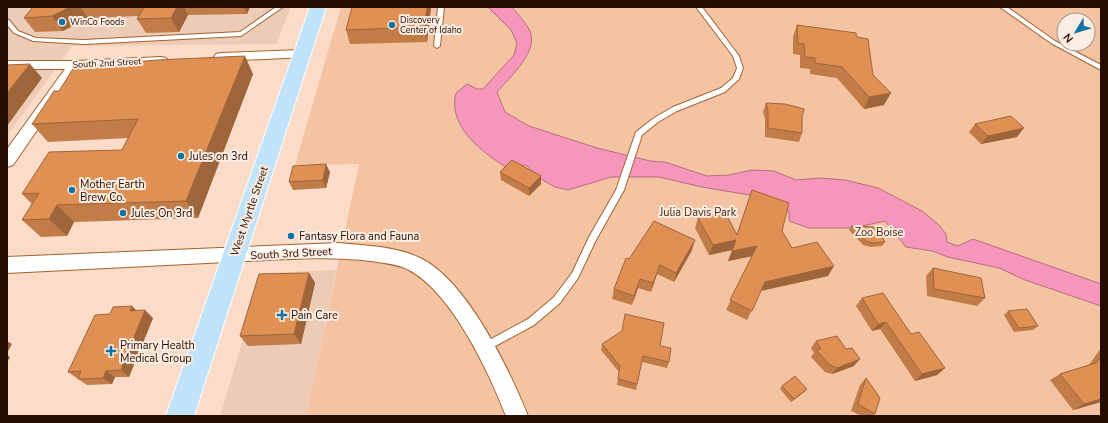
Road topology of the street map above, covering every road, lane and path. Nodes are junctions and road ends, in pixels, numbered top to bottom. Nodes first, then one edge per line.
1 (280, 7) edge
2 (318, 7) edge
3 (441, 7) edge
4 (699, 7) edge
5 (1003, 7) edge
6 (7, 21) edge
7 (437, 46) dead end
8 (302, 54) junction
9 (204, 58) edge
10 (173, 60) edge
11 (7, 65) edge
12 (75, 65) junction
13 (1101, 68) edge
14 (7, 162) edge
15 (234, 255) junction
16 (7, 265) edge
17 (484, 348) junction
18 (177, 416) edge
19 (517, 416) edge

1 - 6 lane
2 - 8 main road, West Myrtle Street
3 - 7 lane
4 - 17 lane
5 - 13 lane
8 - 9 street
8 - 15 main road, West Myrtle Street
10 - 12 street, South 2nd Street
11 - 12 street, South 2nd Street
12 - 14 street
15 - 16 street, South 3rd Street
15 - 17 street, South 3rd Street
15 - 18 main road, West Myrtle Street
17 - 19 street, South 3rd Street

